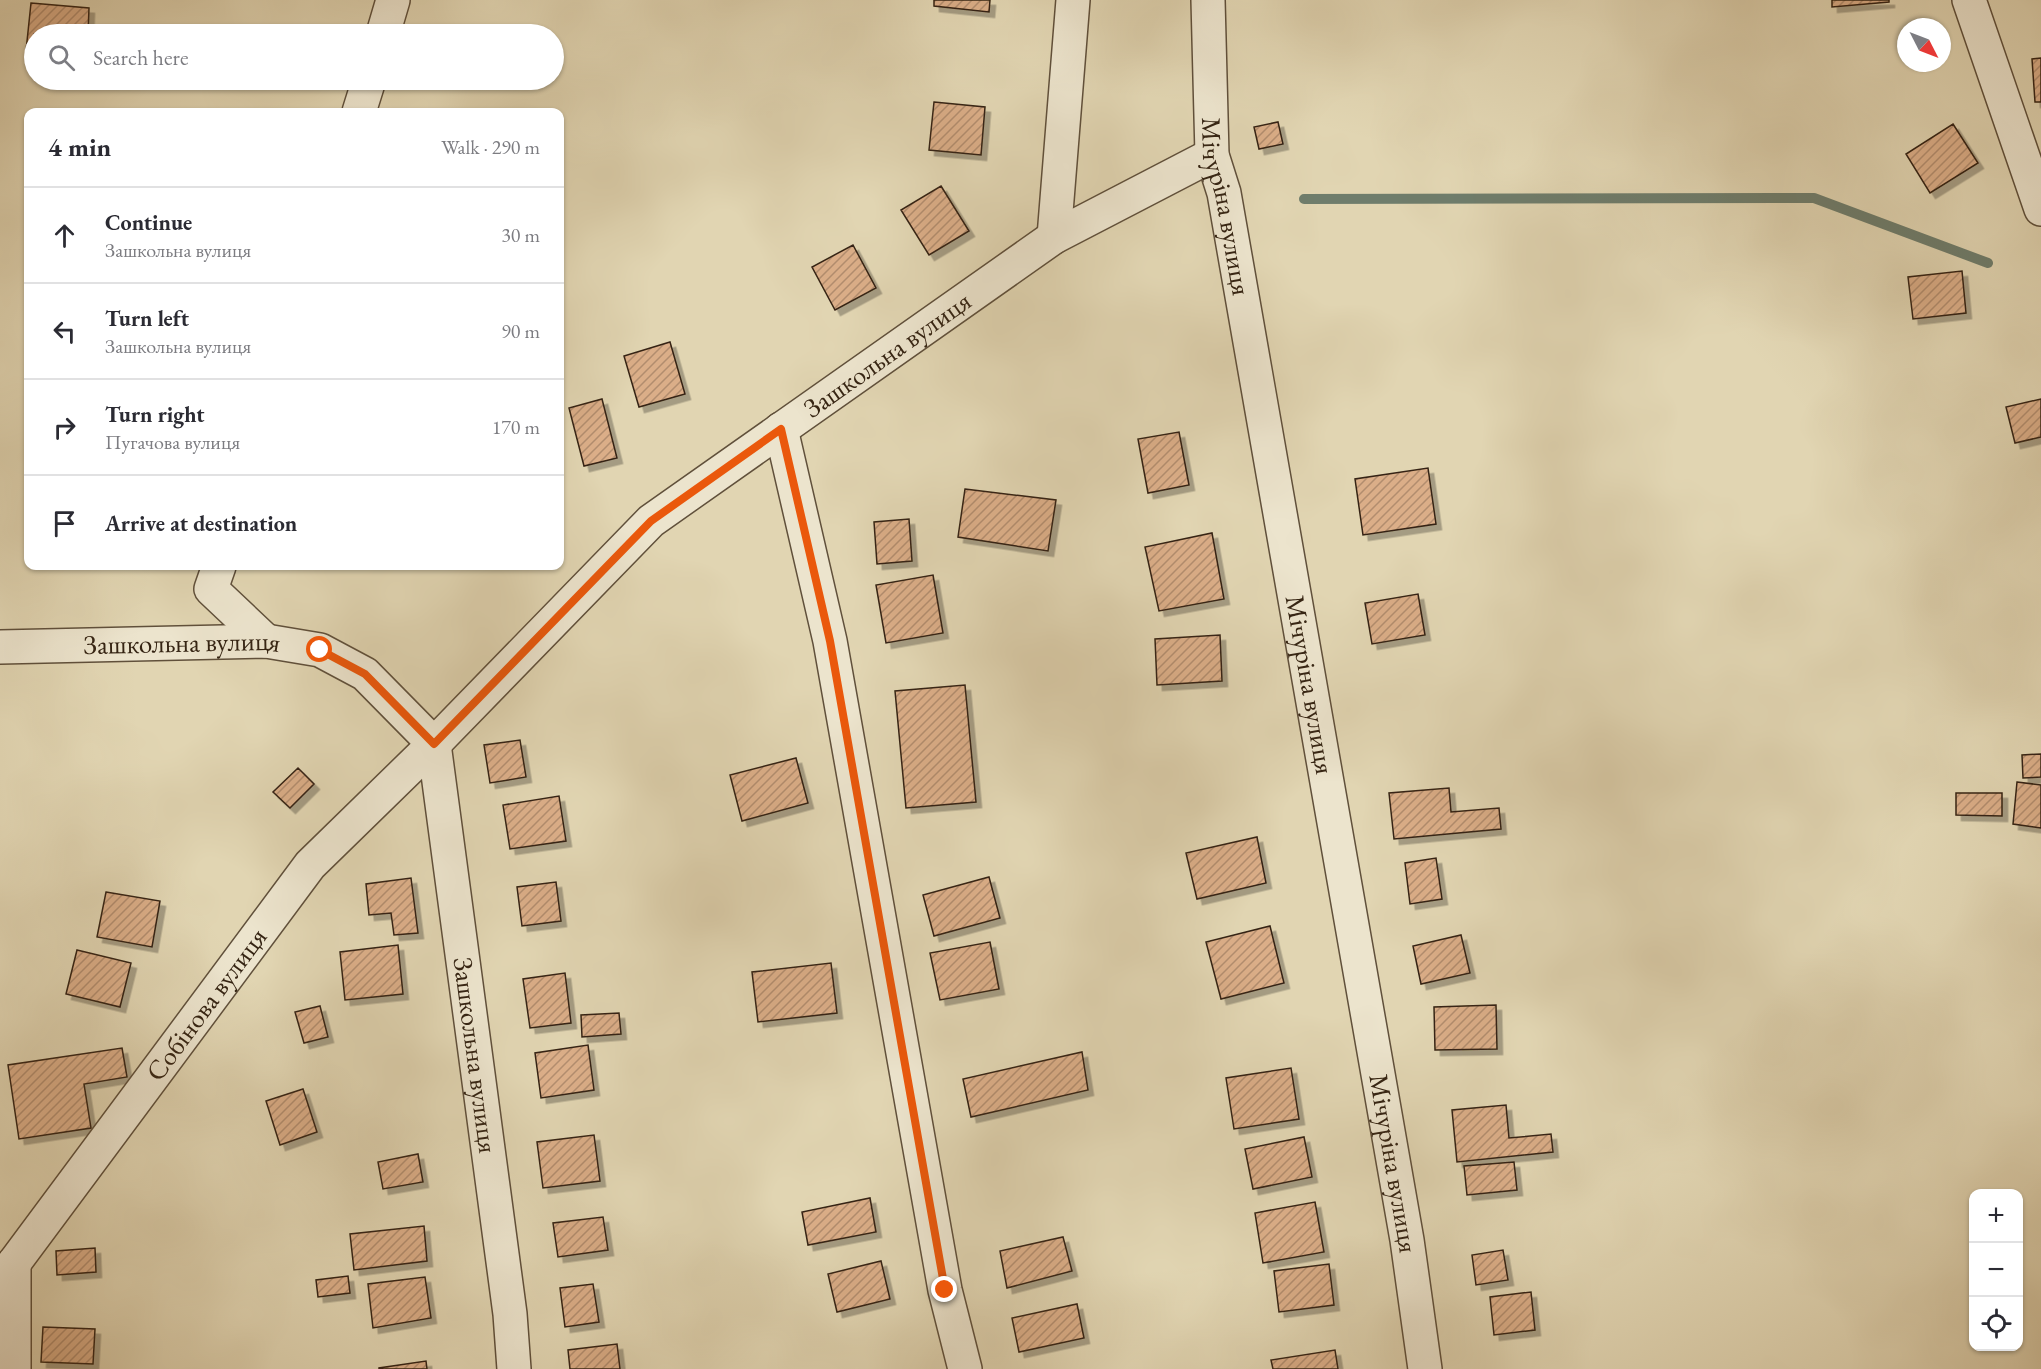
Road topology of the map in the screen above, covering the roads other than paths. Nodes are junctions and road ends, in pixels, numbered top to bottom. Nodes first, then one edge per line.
1 (393, 0) edge
2 (1073, 0) edge
3 (1208, 0) edge
4 (1969, 0) edge
5 (386, 24) edge
6 (366, 90) edge
7 (359, 108) edge
8 (1212, 155) junction
9 (2041, 209) edge
10 (1054, 237) junction
11 (781, 429) junction
12 (218, 570) edge
13 (266, 641) junction
14 (0, 647) edge
15 (434, 744) junction
16 (7, 1273) edge
17 (14, 1369) edge
18 (514, 1369) edge
19 (964, 1369) edge
20 (1425, 1369) edge

1 - 5 street
2 - 10 street
3 - 8 street, Мічуріна вулиця
4 - 9 street
6 - 7 street
8 - 10 street, Зашкольна вулиця
8 - 20 street, Мічуріна вулиця
10 - 11 street, Зашкольна вулиця
11 - 15 street, Зашкольна вулиця
11 - 19 street
12 - 13 street
13 - 14 street, Зашкольна вулиця
13 - 15 street, Зашкольна вулиця
15 - 16 street, Собінова вулиця
15 - 18 street, Зашкольна вулиця
16 - 17 street

